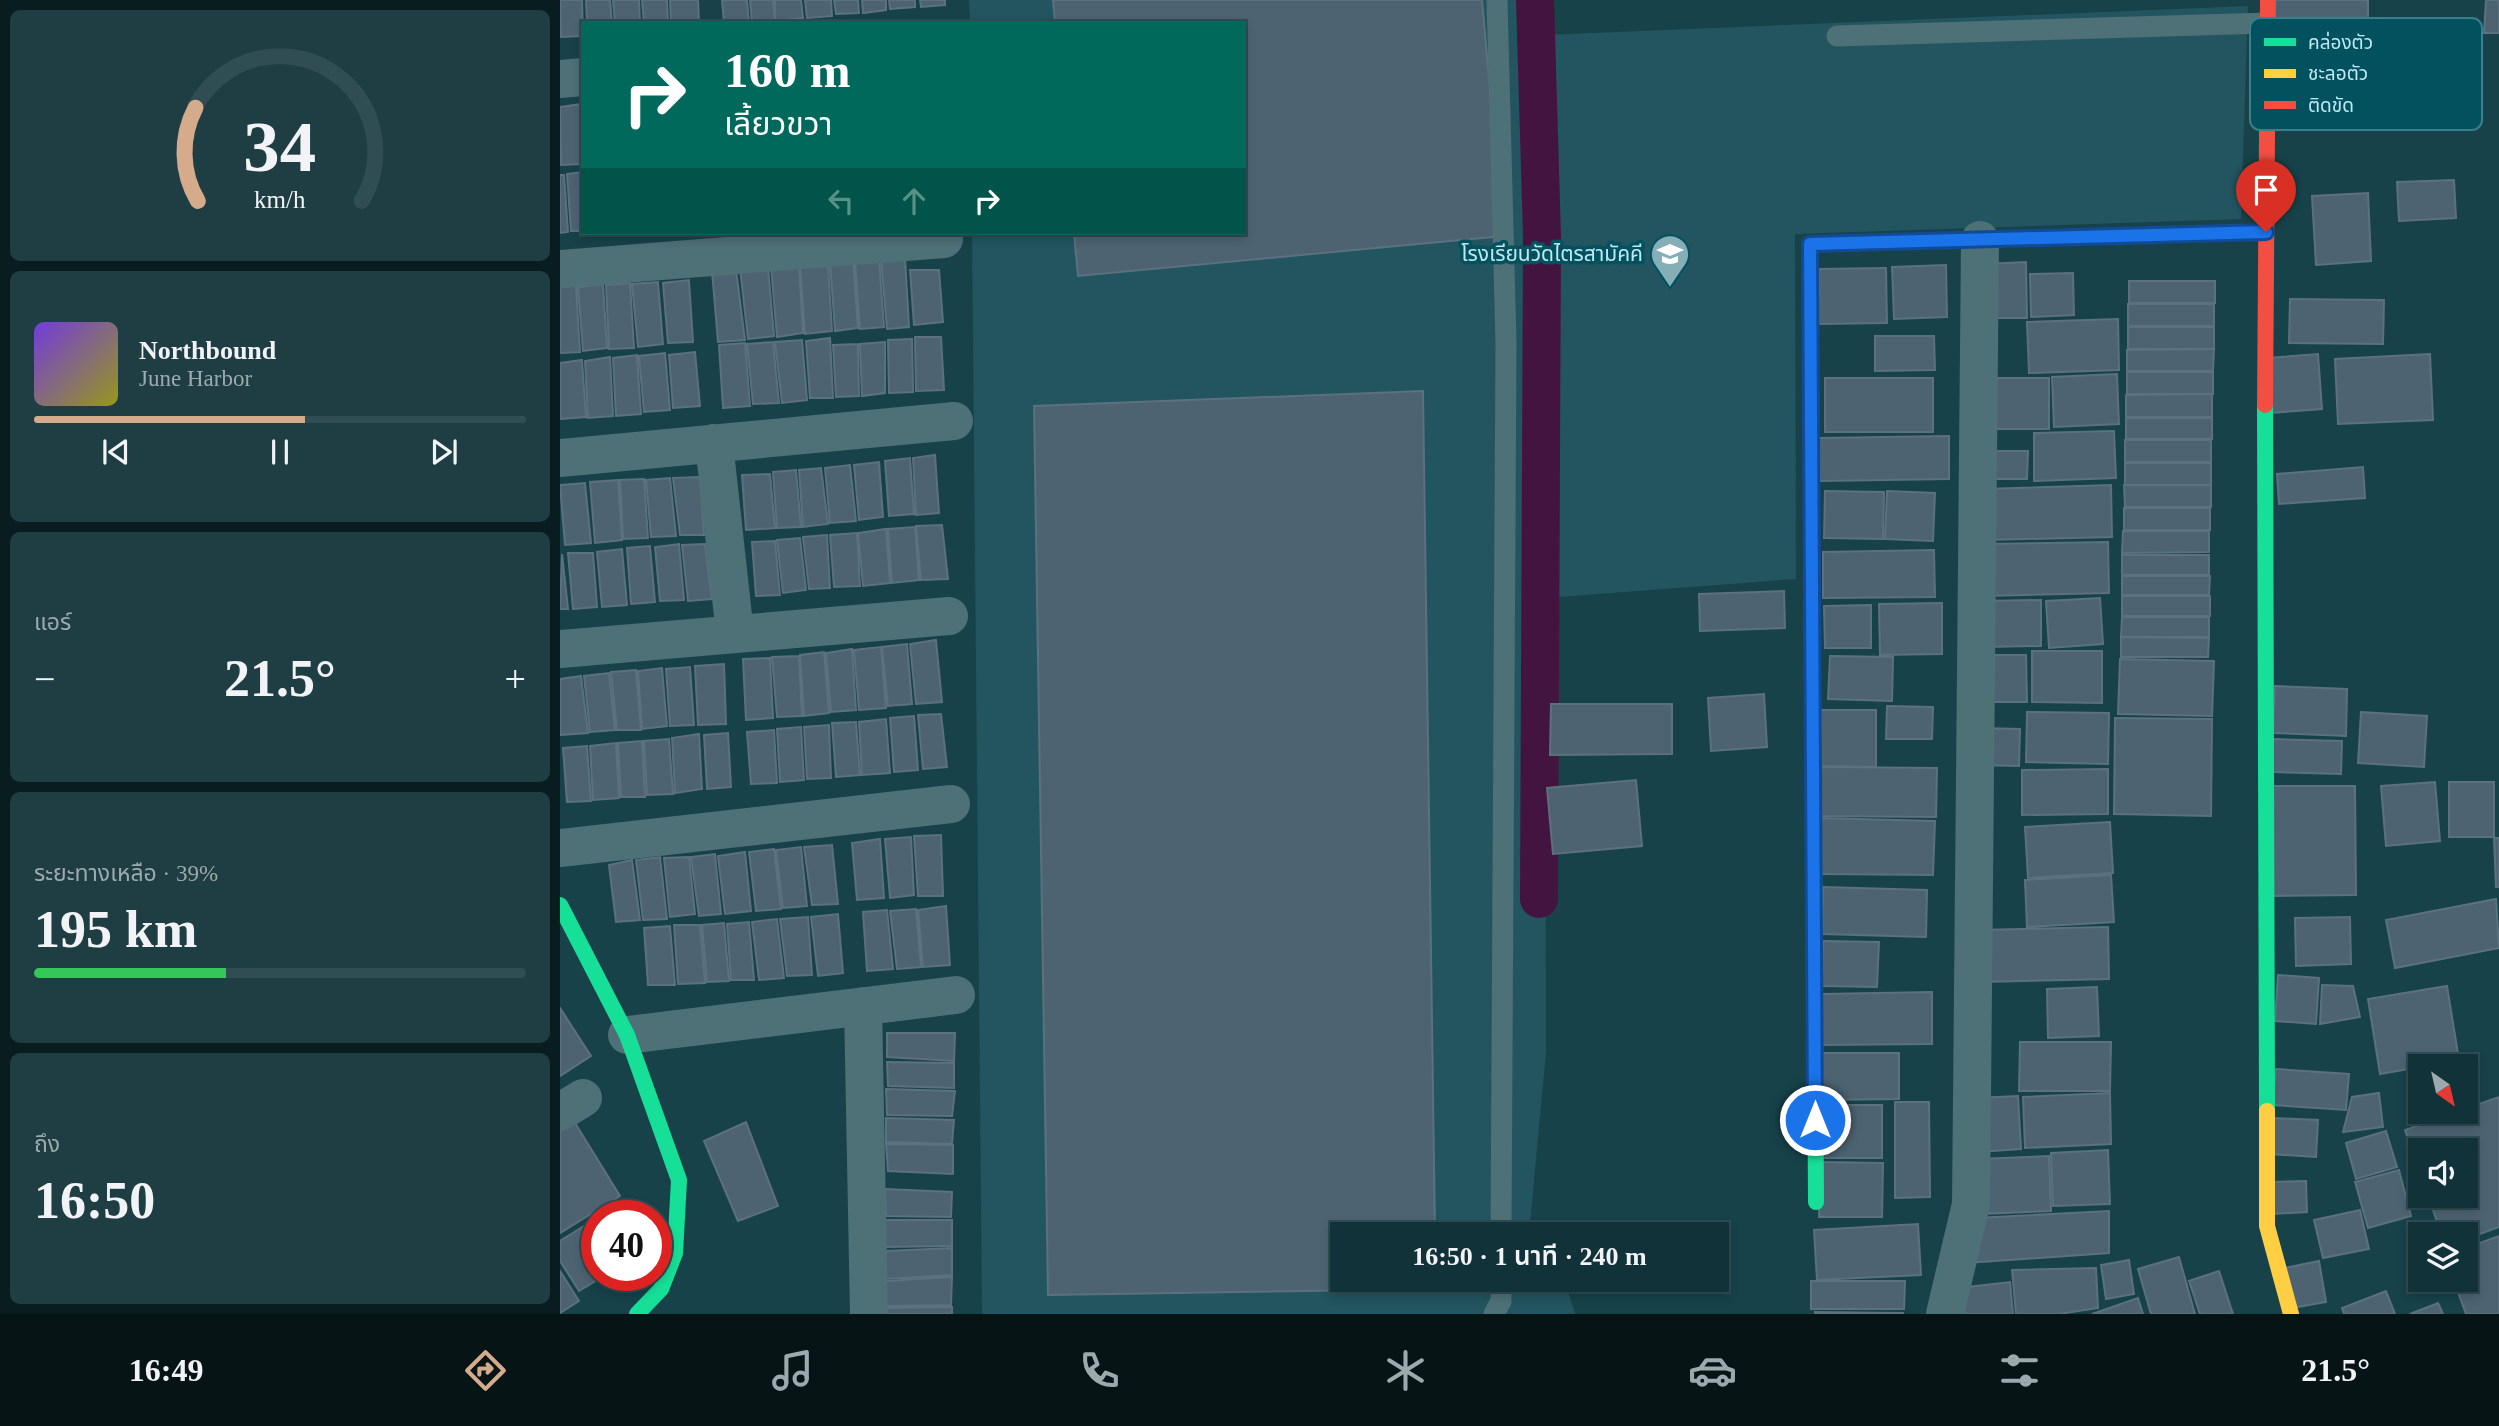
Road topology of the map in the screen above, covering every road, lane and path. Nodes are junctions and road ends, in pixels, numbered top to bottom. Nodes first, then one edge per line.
1 (1497, 0) edge
2 (2268, 0) edge
3 (2268, 18) edge
4 (2250, 24) edge
5 (1838, 36) dead end
6 (581, 77) edge
7 (560, 79) edge
8 (2267, 130) edge
9 (2266, 232) junction
10 (944, 239) dead end
11 (1980, 240) junction
12 (560, 270) edge
13 (954, 421) dead end
14 (714, 443) junction
15 (560, 458) edge
16 (949, 616) dead end
17 (735, 634) junction
18 (560, 649) edge
19 (951, 804) dead end
20 (560, 848) edge
21 (560, 905) edge
22 (956, 995) dead end
23 (863, 1006) junction
24 (627, 1035) junction
25 (1815, 1202) dead end
26 (1502, 1222) edge
27 (1501, 1292) edge
28 (638, 1314) edge
29 (869, 1314) edge
30 (1494, 1314) edge
31 (1945, 1314) edge
32 (2291, 1314) edge

1 - 26 lane
2 - 3 street
4 - 5 lane
6 - 7 street
8 - 9 street
9 - 11 street
9 - 32 street
10 - 12 street
11 - 25 street
11 - 31 street
13 - 14 street
14 - 15 street
14 - 17 street
16 - 17 street
17 - 18 street
19 - 20 street
21 - 24 street
22 - 23 street
23 - 24 street
23 - 29 street
24 - 28 street
27 - 30 lane

